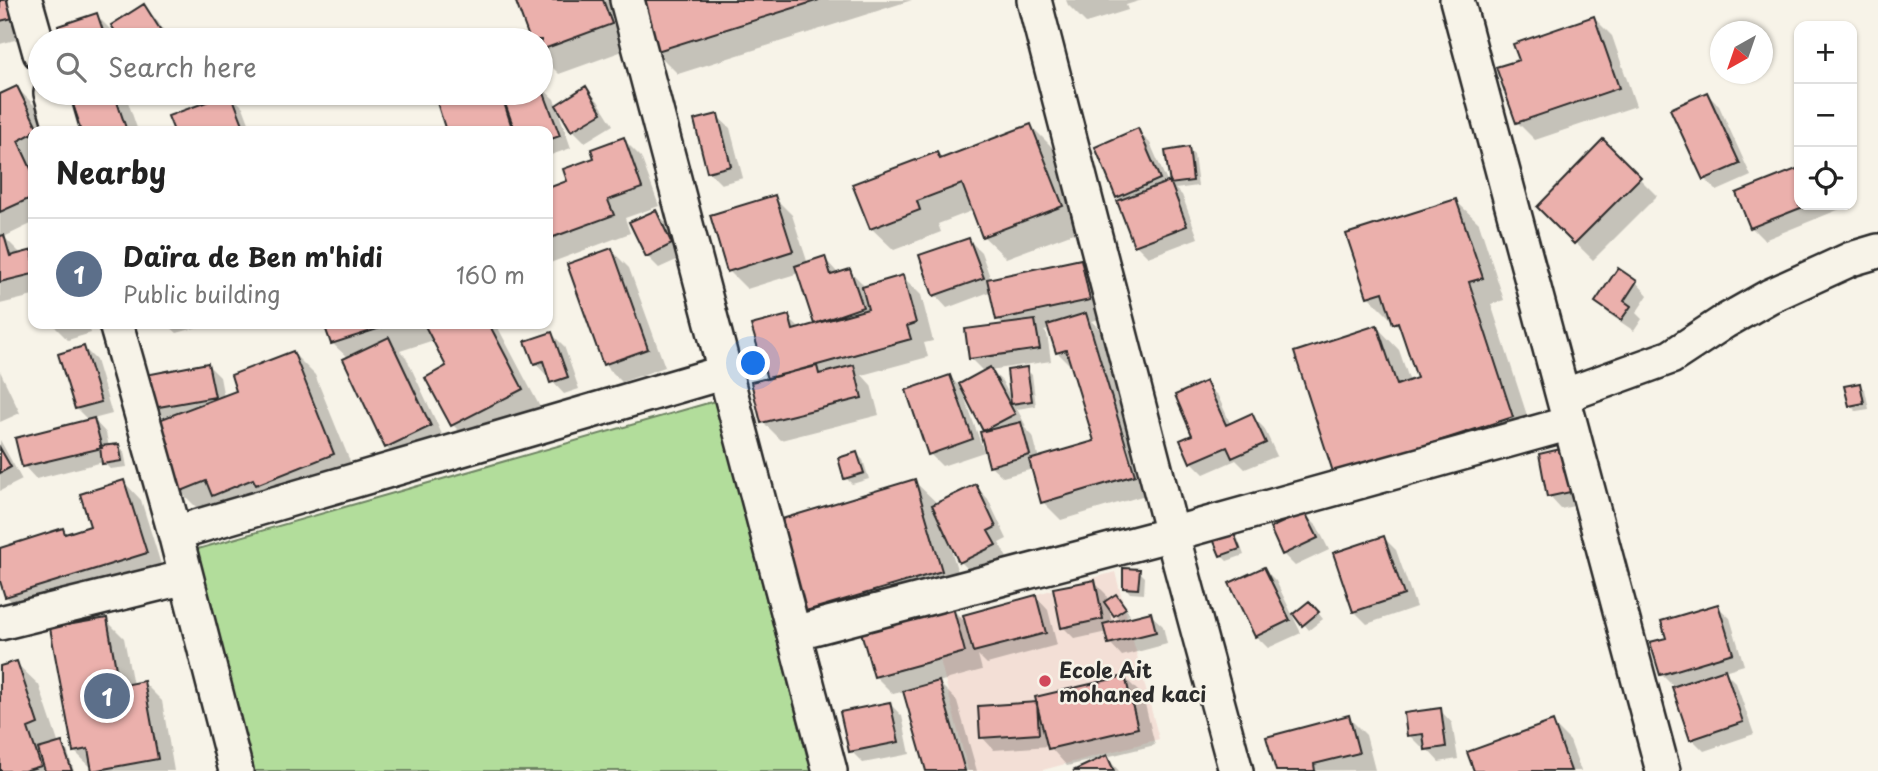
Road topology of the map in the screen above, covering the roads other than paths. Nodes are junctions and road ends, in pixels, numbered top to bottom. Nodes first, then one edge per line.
1 (25, 0) edge
2 (627, 0) edge
3 (1034, 0) edge
4 (1457, 0) edge
5 (33, 28) edge
6 (54, 105) edge
7 (61, 126) edge
8 (1878, 251) edge
9 (117, 329) edge
10 (725, 372) junction
11 (1567, 410) junction
12 (175, 533) junction
13 (1172, 534) junction
14 (186, 577) junction
15 (0, 623) edge
16 (794, 633) junction
17 (236, 771) edge
18 (830, 771) edge
19 (1237, 771) edge
20 (1663, 771) edge

1 - 5 street
2 - 10 street
3 - 13 street
4 - 11 street
6 - 7 street
8 - 11 street
9 - 12 street
10 - 12 street
10 - 16 street
11 - 13 street
11 - 20 street
12 - 14 street
13 - 16 street
13 - 19 street
14 - 15 street
14 - 17 street
16 - 18 street

